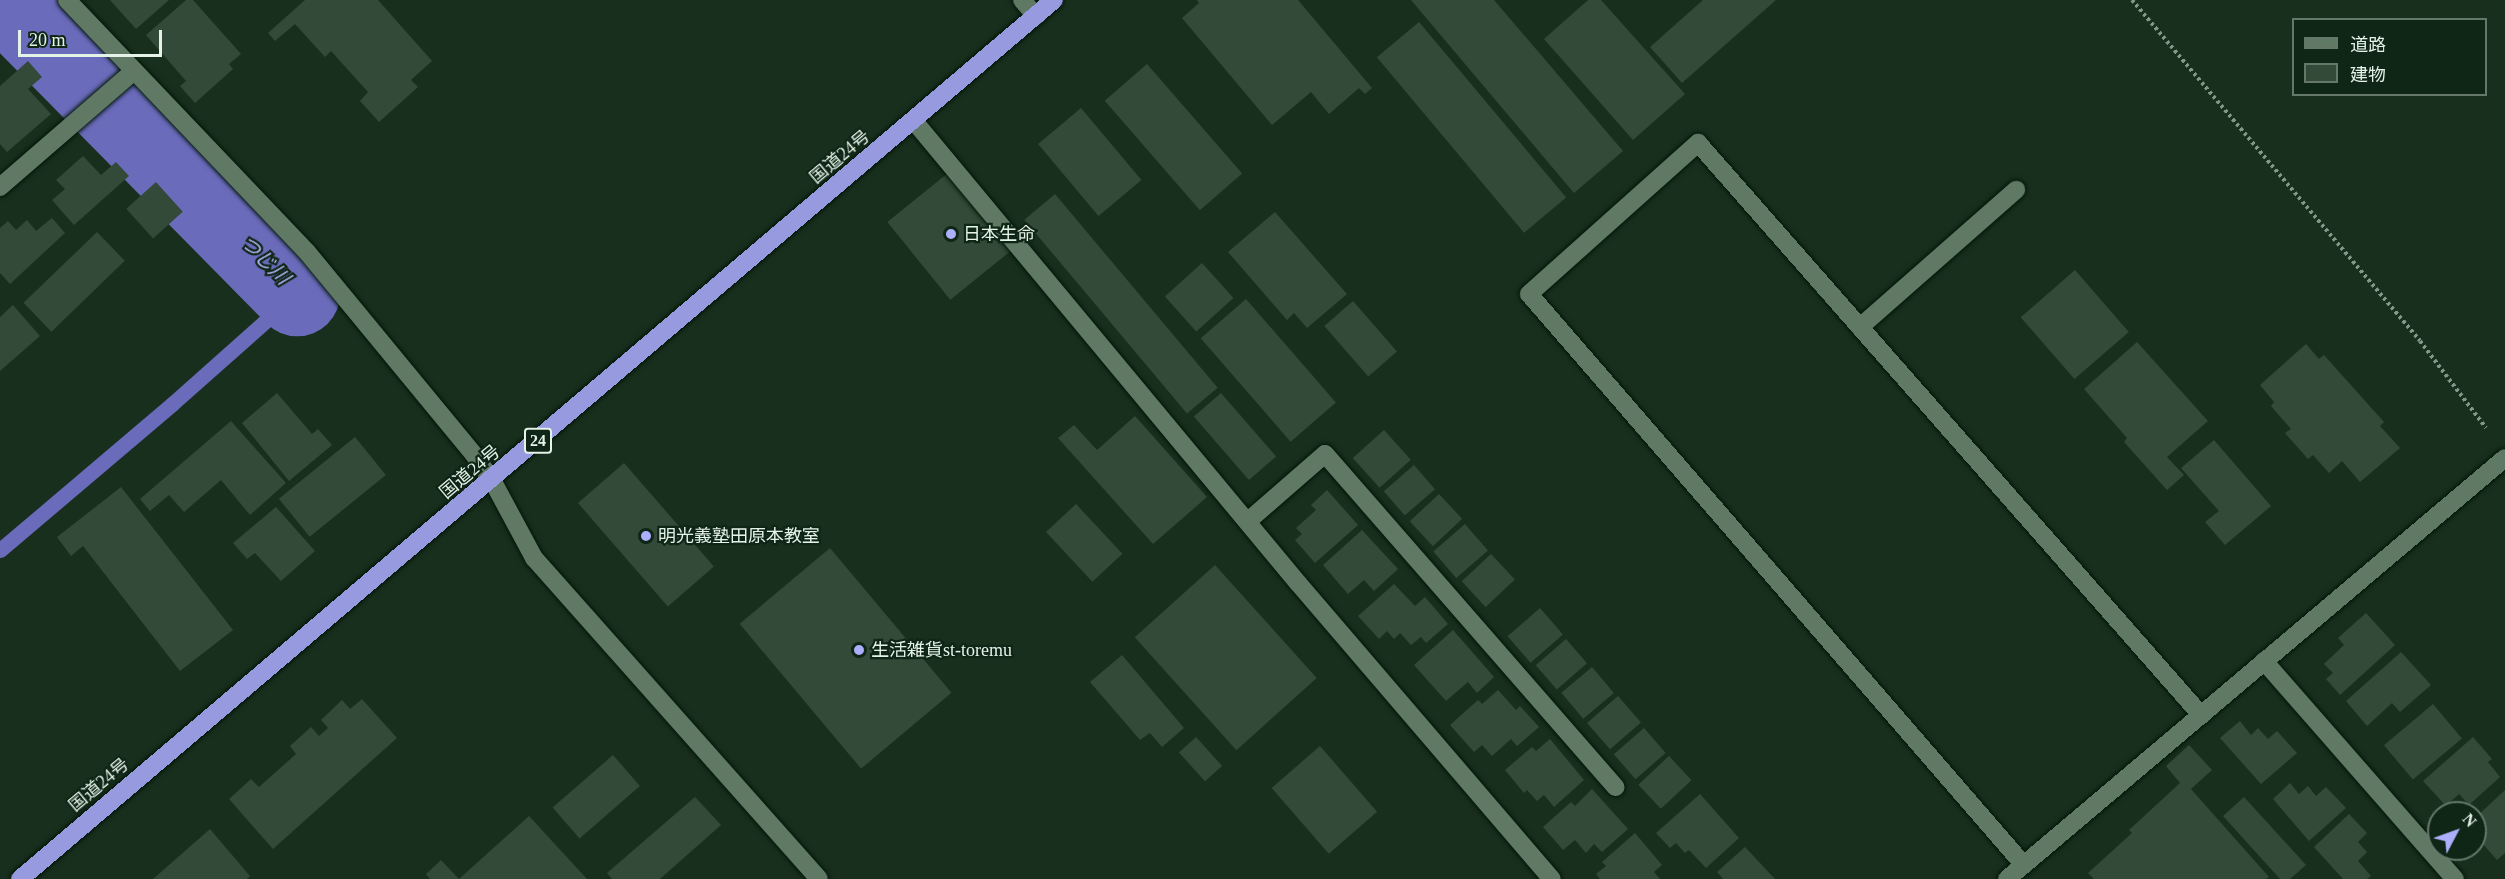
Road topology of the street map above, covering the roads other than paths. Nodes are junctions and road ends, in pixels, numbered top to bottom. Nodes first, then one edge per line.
1 (67, 0) edge
2 (1022, 0) edge
3 (1054, 0) edge
4 (1036, 16) junction
5 (134, 71) junction
6 (914, 121) junction
7 (0, 188) edge
8 (2016, 190) dead end
9 (1860, 327) junction
10 (2505, 458) edge
11 (492, 480) junction
12 (1248, 521) junction
13 (2264, 661) junction
14 (2201, 715) junction
15 (1616, 787) dead end
16 (2023, 864) junction
17 (20, 879) edge
18 (819, 879) edge
19 (1552, 879) edge
20 (2007, 879) edge
21 (2456, 879) edge

1 - 5 street
2 - 4 street
3 - 4 highway, 国道24号 / 24
4 - 6 highway, 国道24号 / 24
5 - 7 street
5 - 11 street
6 - 11 highway, 国道24号 / 24
6 - 12 street
8 - 9 street
9 - 14 street
9 - 16 street
10 - 13 street
11 - 17 highway, 国道24号 / 24
11 - 18 street
12 - 15 street
12 - 19 street
13 - 14 street
13 - 21 street
14 - 16 street
16 - 20 street

